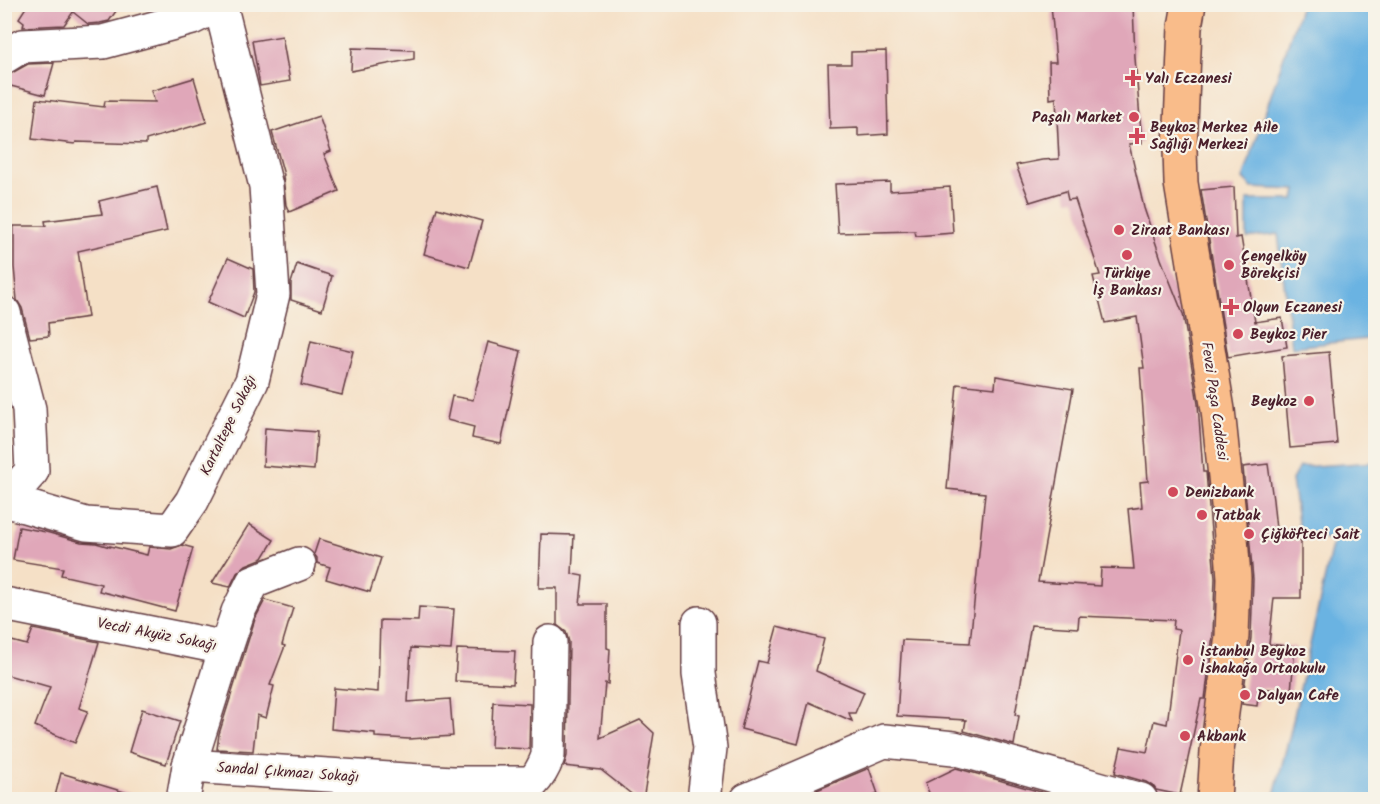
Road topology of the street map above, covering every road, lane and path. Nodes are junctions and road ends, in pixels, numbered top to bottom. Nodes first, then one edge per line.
1 (220, 4) edge
2 (1189, 4) edge
3 (4, 57) edge
4 (4, 313) edge
5 (13, 377) edge
6 (4, 494) edge
7 (4, 500) edge
8 (299, 564) dead end
9 (4, 604) edge
10 (699, 623) dead end
11 (550, 642) dead end
12 (226, 648) junction
13 (189, 766) junction
14 (183, 800) edge
15 (704, 800) edge
16 (747, 800) edge
17 (1141, 800) edge
18 (1215, 800) edge

1 - 3 street
1 - 7 street, Kartaltepe Sokağı
2 - 18 main road, Fevzi Paşa Caddesi
4 - 5 street
5 - 6 street
8 - 12 street
9 - 12 street, Vecdi Akyüz Sokağı
10 - 15 street
11 - 13 street, Sandal Çıkmazı Sokağı
12 - 13 street, Vecdi Akyüz Sokağı
13 - 14 street, Vecdi Akyüz Sokağı
16 - 17 street

